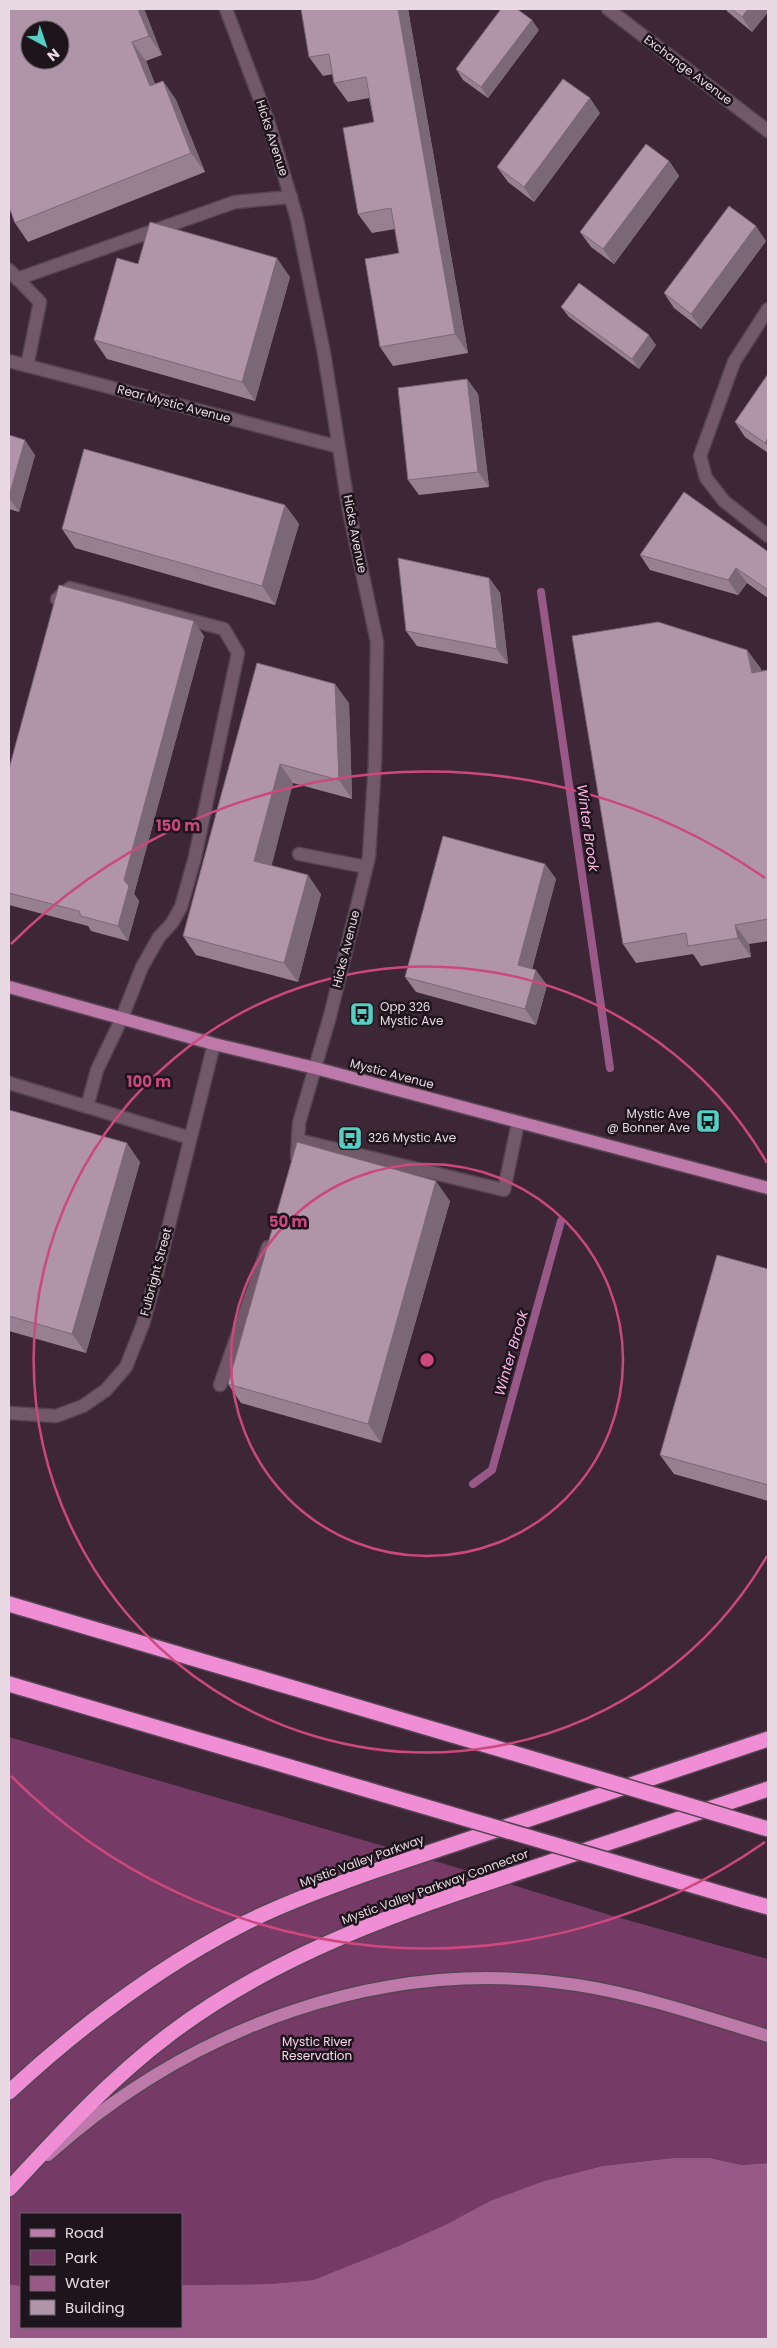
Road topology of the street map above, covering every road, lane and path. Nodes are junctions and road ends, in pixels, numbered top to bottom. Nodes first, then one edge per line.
1 (226, 9) edge
2 (608, 9) edge
3 (768, 131) edge
4 (291, 197) junction
5 (13, 274) edge
6 (768, 309) edge
7 (9, 361) edge
8 (27, 366) junction
9 (339, 447) junction
10 (768, 536) edge
11 (52, 611) edge
12 (299, 854) dead end
13 (366, 867) junction
14 (9, 987) edge
15 (121, 1020) junction
16 (214, 1044) junction
17 (315, 1068) junction
18 (9, 1083) edge
19 (87, 1107) junction
20 (518, 1123) junction
21 (190, 1138) junction
22 (298, 1140) junction
23 (297, 1166) edge
24 (768, 1188) edge
25 (271, 1239) edge
26 (220, 1384) dead end
27 (9, 1413) edge
28 (9, 1604) edge
29 (9, 1684) edge
30 (768, 1739) edge
31 (768, 1789) edge
32 (768, 1829) edge
33 (768, 1907) edge
34 (768, 2036) edge
35 (9, 2092) edge
36 (9, 2190) edge

1 - 4 street, Hicks Avenue
2 - 3 street, Exchange Avenue
4 - 5 street
4 - 9 street, Hicks Avenue
5 - 8 street
6 - 10 street
7 - 8 street, Rear Mystic Avenue
8 - 9 street, Rear Mystic Avenue
9 - 13 street, Hicks Avenue
11 - 15 street
12 - 13 street
13 - 17 street, Hicks Avenue
14 - 15 main road, Mystic Avenue
15 - 16 main road, Mystic Avenue
15 - 19 street
16 - 17 main road, Mystic Avenue
16 - 21 street, Fulbright Street
17 - 20 main road, Mystic Avenue
17 - 22 street, Hicks Avenue
18 - 19 street
19 - 21 street
20 - 22 street
20 - 24 main road, Mystic Avenue
21 - 27 street, Fulbright Street
22 - 23 street, Hicks Avenue
25 - 26 street
28 - 32 highway, bridge
29 - 33 highway, bridge
30 - 35 highway, Mystic Valley Parkway
31 - 36 highway, Mystic Valley Parkway Connector
34 - 36 main road

